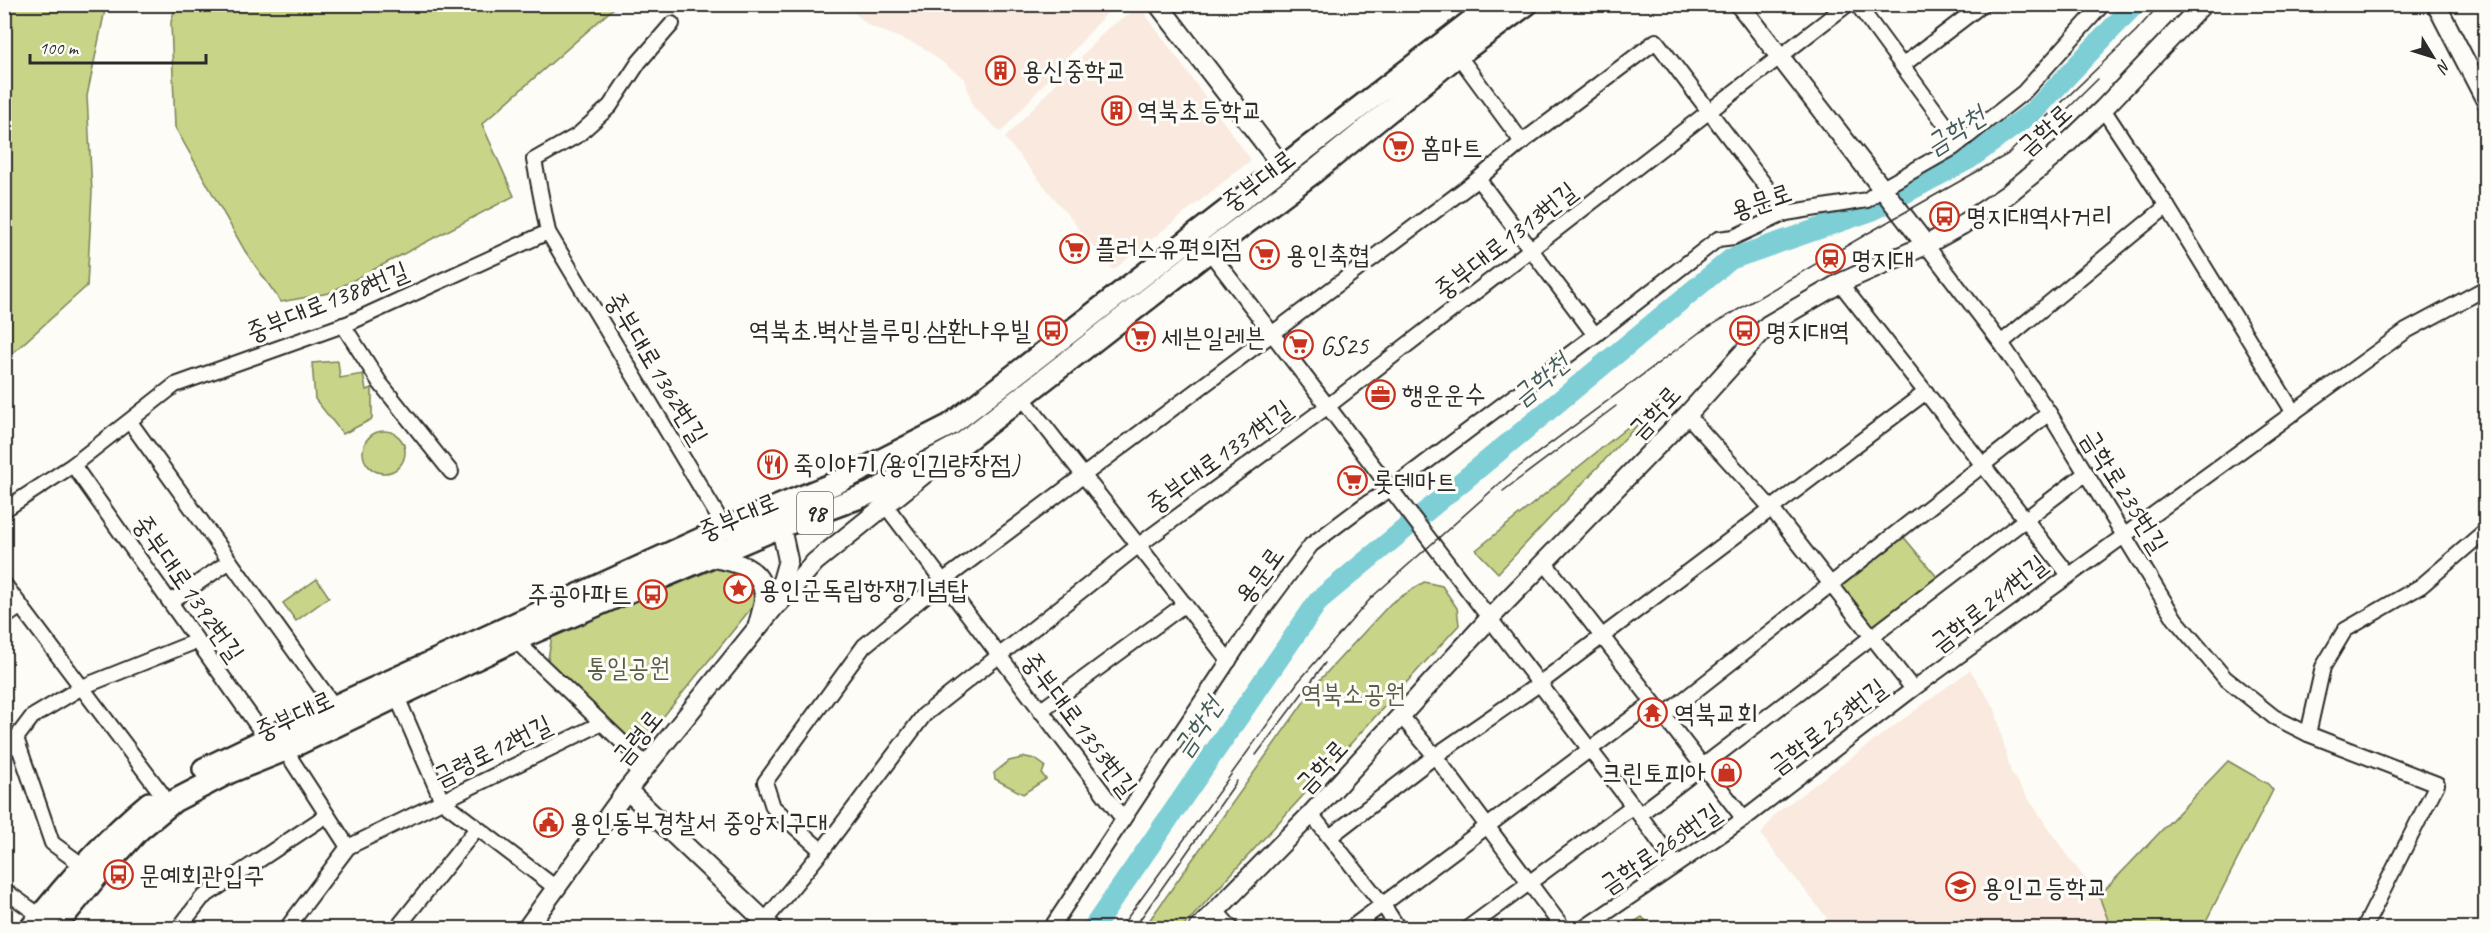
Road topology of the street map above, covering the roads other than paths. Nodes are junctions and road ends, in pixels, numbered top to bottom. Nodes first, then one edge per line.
1 (1158, 4) edge
2 (1492, 4) edge
3 (1527, 4) edge
4 (1739, 4) edge
5 (1848, 4) edge
6 (1857, 4) edge
7 (1983, 4) edge
8 (2103, 4) edge
9 (2203, 4) edge
10 (2436, 4) edge
11 (672, 24) dead end
12 (1458, 55) junction
13 (1779, 57) junction
14 (1903, 65) junction
15 (2486, 101) edge
16 (2103, 109) junction
17 (1710, 111) junction
18 (1522, 142) junction
19 (1959, 143) junction
20 (1282, 166) junction
21 (1478, 179) junction
22 (1883, 190) junction
23 (2168, 206) junction
24 (1786, 213) junction
25 (548, 232) junction
26 (1921, 239) junction
27 (1209, 250) junction
28 (1532, 250) junction
29 (1840, 283) junction
30 (2486, 288) edge
31 (343, 325) junction
32 (1273, 333) junction
33 (1595, 335) junction
34 (2001, 343) junction
35 (1926, 392) junction
36 (1022, 397) junction
37 (1328, 406) junction
38 (2049, 413) junction
39 (2294, 413) junction
40 (1687, 415) junction
41 (130, 422) junction
42 (963, 443) junction
43 (73, 465) junction
44 (1983, 465) junction
45 (451, 472) dead end
46 (2086, 473) junction
47 (1084, 475) junction
48 (1392, 489) junction
49 (886, 506) junction
50 (1771, 508) junction
51 (4, 510) edge
52 (779, 516) junction
53 (2025, 519) junction
54 (725, 528) junction
55 (2486, 530) edge
56 (2124, 535) junction
57 (1139, 545) junction
58 (707, 558) junction
59 (230, 561) junction
60 (1545, 563) junction
61 (2069, 575) junction
62 (944, 580) junction
63 (4, 584) edge
64 (1831, 584) junction
65 (170, 602) junction
66 (1185, 604) junction
67 (21, 606) junction
68 (775, 606) junction
69 (4, 618) edge
70 (1490, 618) junction
71 (758, 628) junction
72 (1600, 636) junction
73 (1872, 637) junction
74 (515, 640) junction
75 (197, 641) junction
76 (1000, 657) junction
77 (1229, 661) junction
78 (1539, 684) junction
79 (82, 687) junction
80 (1913, 689) junction
81 (397, 697) junction
82 (1652, 703) junction
83 (334, 706) junction
84 (1040, 711) junction
85 (1664, 716) junction
86 (1402, 717) junction
87 (602, 723) junction
88 (2308, 734) junction
89 (16, 738) junction
90 (266, 738) junction
91 (285, 750) junction
92 (1590, 750) junction
93 (4, 754) edge
94 (1435, 756) junction
95 (646, 765) junction
96 (1702, 766) junction
97 (627, 790) junction
98 (162, 794) junction
99 (442, 801) junction
100 (1636, 810) junction
101 (1311, 814) junction
102 (327, 815) junction
103 (1123, 819) junction
104 (1744, 819) junction
105 (1488, 827) junction
106 (477, 828) junction
107 (1331, 836) junction
108 (348, 848) junction
109 (822, 851) junction
110 (82, 865) junction
111 (1676, 865) junction
112 (1529, 883) junction
113 (556, 888) junction
114 (4, 890) edge
115 (1383, 905) junction
116 (1215, 910) junction
117 (47, 926) edge
118 (765, 926) edge
119 (179, 928) edge
120 (287, 928) edge
121 (397, 928) edge
122 (527, 928) edge
123 (1051, 928) edge
124 (1199, 928) edge
125 (1231, 928) edge
126 (1352, 928) edge
127 (1398, 928) edge
128 (1468, 928) edge
129 (1563, 928) edge
130 (1584, 928) edge
131 (2364, 928) edge

1 - 20 main road
2 - 20 main road, 중부대로 / 98
3 - 12 main road, 중부대로 / 98
4 - 13 main road
5 - 13 street, 중부대로1313번길
6 - 14 street
7 - 14 street
8 - 19 street, 용문로
9 - 16 main road, 금학로
10 - 15 main road
11 - 25 street, 중부대로1362번길
12 - 18 street
12 - 27 main road, 중부대로 / 98
13 - 17 street, 중부대로1313번길
13 - 22 main road
14 - 19 street
16 - 23 street
16 - 26 main road, 금학로
17 - 18 street
17 - 24 street
17 - 28 street, 중부대로1313번길
18 - 21 street
19 - 22 street, 용문로
20 - 52 main road, 중부대로 / 98
21 - 28 street
21 - 32 street
22 - 24 street, 용문로
22 - 26 main road
23 - 34 street
23 - 39 street
24 - 33 street, 용문로
25 - 31 street, 중부대로1388번길
25 - 54 street, 중부대로1362번길
26 - 29 main road, 금학로
26 - 34 street, 금학로235번길
27 - 32 street, 중부대로1331번길
27 - 36 main road, 중부대로 / 98
28 - 33 street
28 - 37 street, 중부대로1313번길
29 - 35 street, 금학로241번길
29 - 40 main road, 금학로
30 - 39 street
31 - 41 street, 중부대로1388번길
31 - 45 street
32 - 37 street, 중부대로1331번길
32 - 47 street
33 - 48 street, 용문로
34 - 38 street, 금학로235번길
35 - 44 street, 금학로241번길
35 - 50 street
36 - 42 main road, 중부대로 / 98
36 - 47 street
37 - 48 street, 중부대로1331번길
37 - 57 street, 중부대로1331번길
38 - 44 street
38 - 46 street, 금학로235번길
39 - 56 street
40 - 50 street, 금학로253번길
40 - 60 main road, 금학로
41 - 43 street, 중부대로1388번길
41 - 59 street
42 - 49 main road
42 - 52 main road, 중부대로 / 98
43 - 51 street, 중부대로1388번길
43 - 65 street, 중부대로1392번길
44 - 53 street, 금학로241번길
44 - 64 street
46 - 53 street
46 - 56 street, 금학로235번길
47 - 57 street
47 - 62 street
48 - 70 street, 중부대로1331번길
48 - 77 street, 용문로
49 - 62 street, 중부대로1353번길
49 - 68 main road
50 - 64 street, 금학로253번길
50 - 72 street
52 - 54 main road, 중부대로 / 98
52 - 58 main road, 중부대로 / 98
52 - 68 main road, 금령로
53 - 61 street, 금학로241번길
53 - 73 street, 금학로241번길
54 - 83 main road, 중부대로 / 98
55 - 88 street
56 - 61 street
56 - 88 street, 금학로235번길
57 - 66 street
57 - 76 street, 중부대로1331번길
58 - 71 main road
58 - 74 main road, 중부대로 / 98
59 - 65 street
59 - 83 street
60 - 70 main road, 금학로
60 - 72 street, 금학로265번길
61 - 80 street, 금학로241번길
62 - 76 street, 중부대로1353번길
62 - 109 street
63 - 67 street
64 - 73 street, 금학로253번길
64 - 85 street
65 - 75 street, 중부대로1392번길
66 - 77 street
66 - 84 street
67 - 69 street
67 - 79 street
68 - 71 main road, 금령로
70 - 78 street, 중부대로1331번길
70 - 86 main road, 금학로
71 - 95 main road, 금령로
72 - 78 street
72 - 82 street, 금학로265번길
73 - 80 street, 금학로253번길
73 - 96 street, 금학로253번길
74 - 81 main road, 중부대로 / 98
74 - 87 street
75 - 79 street
75 - 90 street, 중부대로1392번길
76 - 84 street, 중부대로1353번길
76 - 109 street, 중부대로1353번길
77 - 103 street, 용문로
78 - 92 street, 중부대로1331번길
78 - 94 street
79 - 89 street
79 - 98 street
80 - 104 street, 금학로253번길
81 - 91 main road, 중부대로 / 98
81 - 99 street
82 - 85 street, 금학로265번길
82 - 92 street
83 - 90 main road, 중부대로 / 98
84 - 103 street, 중부대로1353번길
85 - 96 street, 금학로265번길
86 - 94 street
86 - 101 main road, 금학로
87 - 95 street
87 - 99 street, 금령로12번길
88 - 131 street, 금학로235번길
89 - 93 street
89 - 110 street
90 - 98 main road, 중부대로 / 98
91 - 102 street
91 - 117 main road, 중부대로 / 98
92 - 100 street, 중부대로1331번길
92 - 105 street
94 - 105 street
94 - 107 street
95 - 97 main road, 금령로
96 - 100 street, 금학로253번길
96 - 104 street, 금학로265번길
97 - 113 main road, 금령로
97 - 118 main road
98 - 110 main road, 중부대로 / 98
99 - 106 street
99 - 108 street, 금령로12번길
100 - 111 street, 중부대로1331번길
100 - 112 street, 금학로253번길
101 - 107 street
101 - 116 main road, 금학로
102 - 108 street
102 - 119 street
103 - 123 street, 용문로
104 - 111 street, 금학로265번길
105 - 112 street
105 - 115 street
106 - 113 street
106 - 121 street
107 - 115 street
108 - 120 street, 금령로12번길
109 - 118 street, 중부대로1353번길
110 - 117 main road, 중부대로 / 98
111 - 130 street, 금학로265번길
112 - 128 street, 금학로253번길
112 - 129 street
113 - 122 main road, 금령로
114 - 117 street
115 - 126 street
115 - 127 street
116 - 124 main road, 금학로
116 - 125 street

